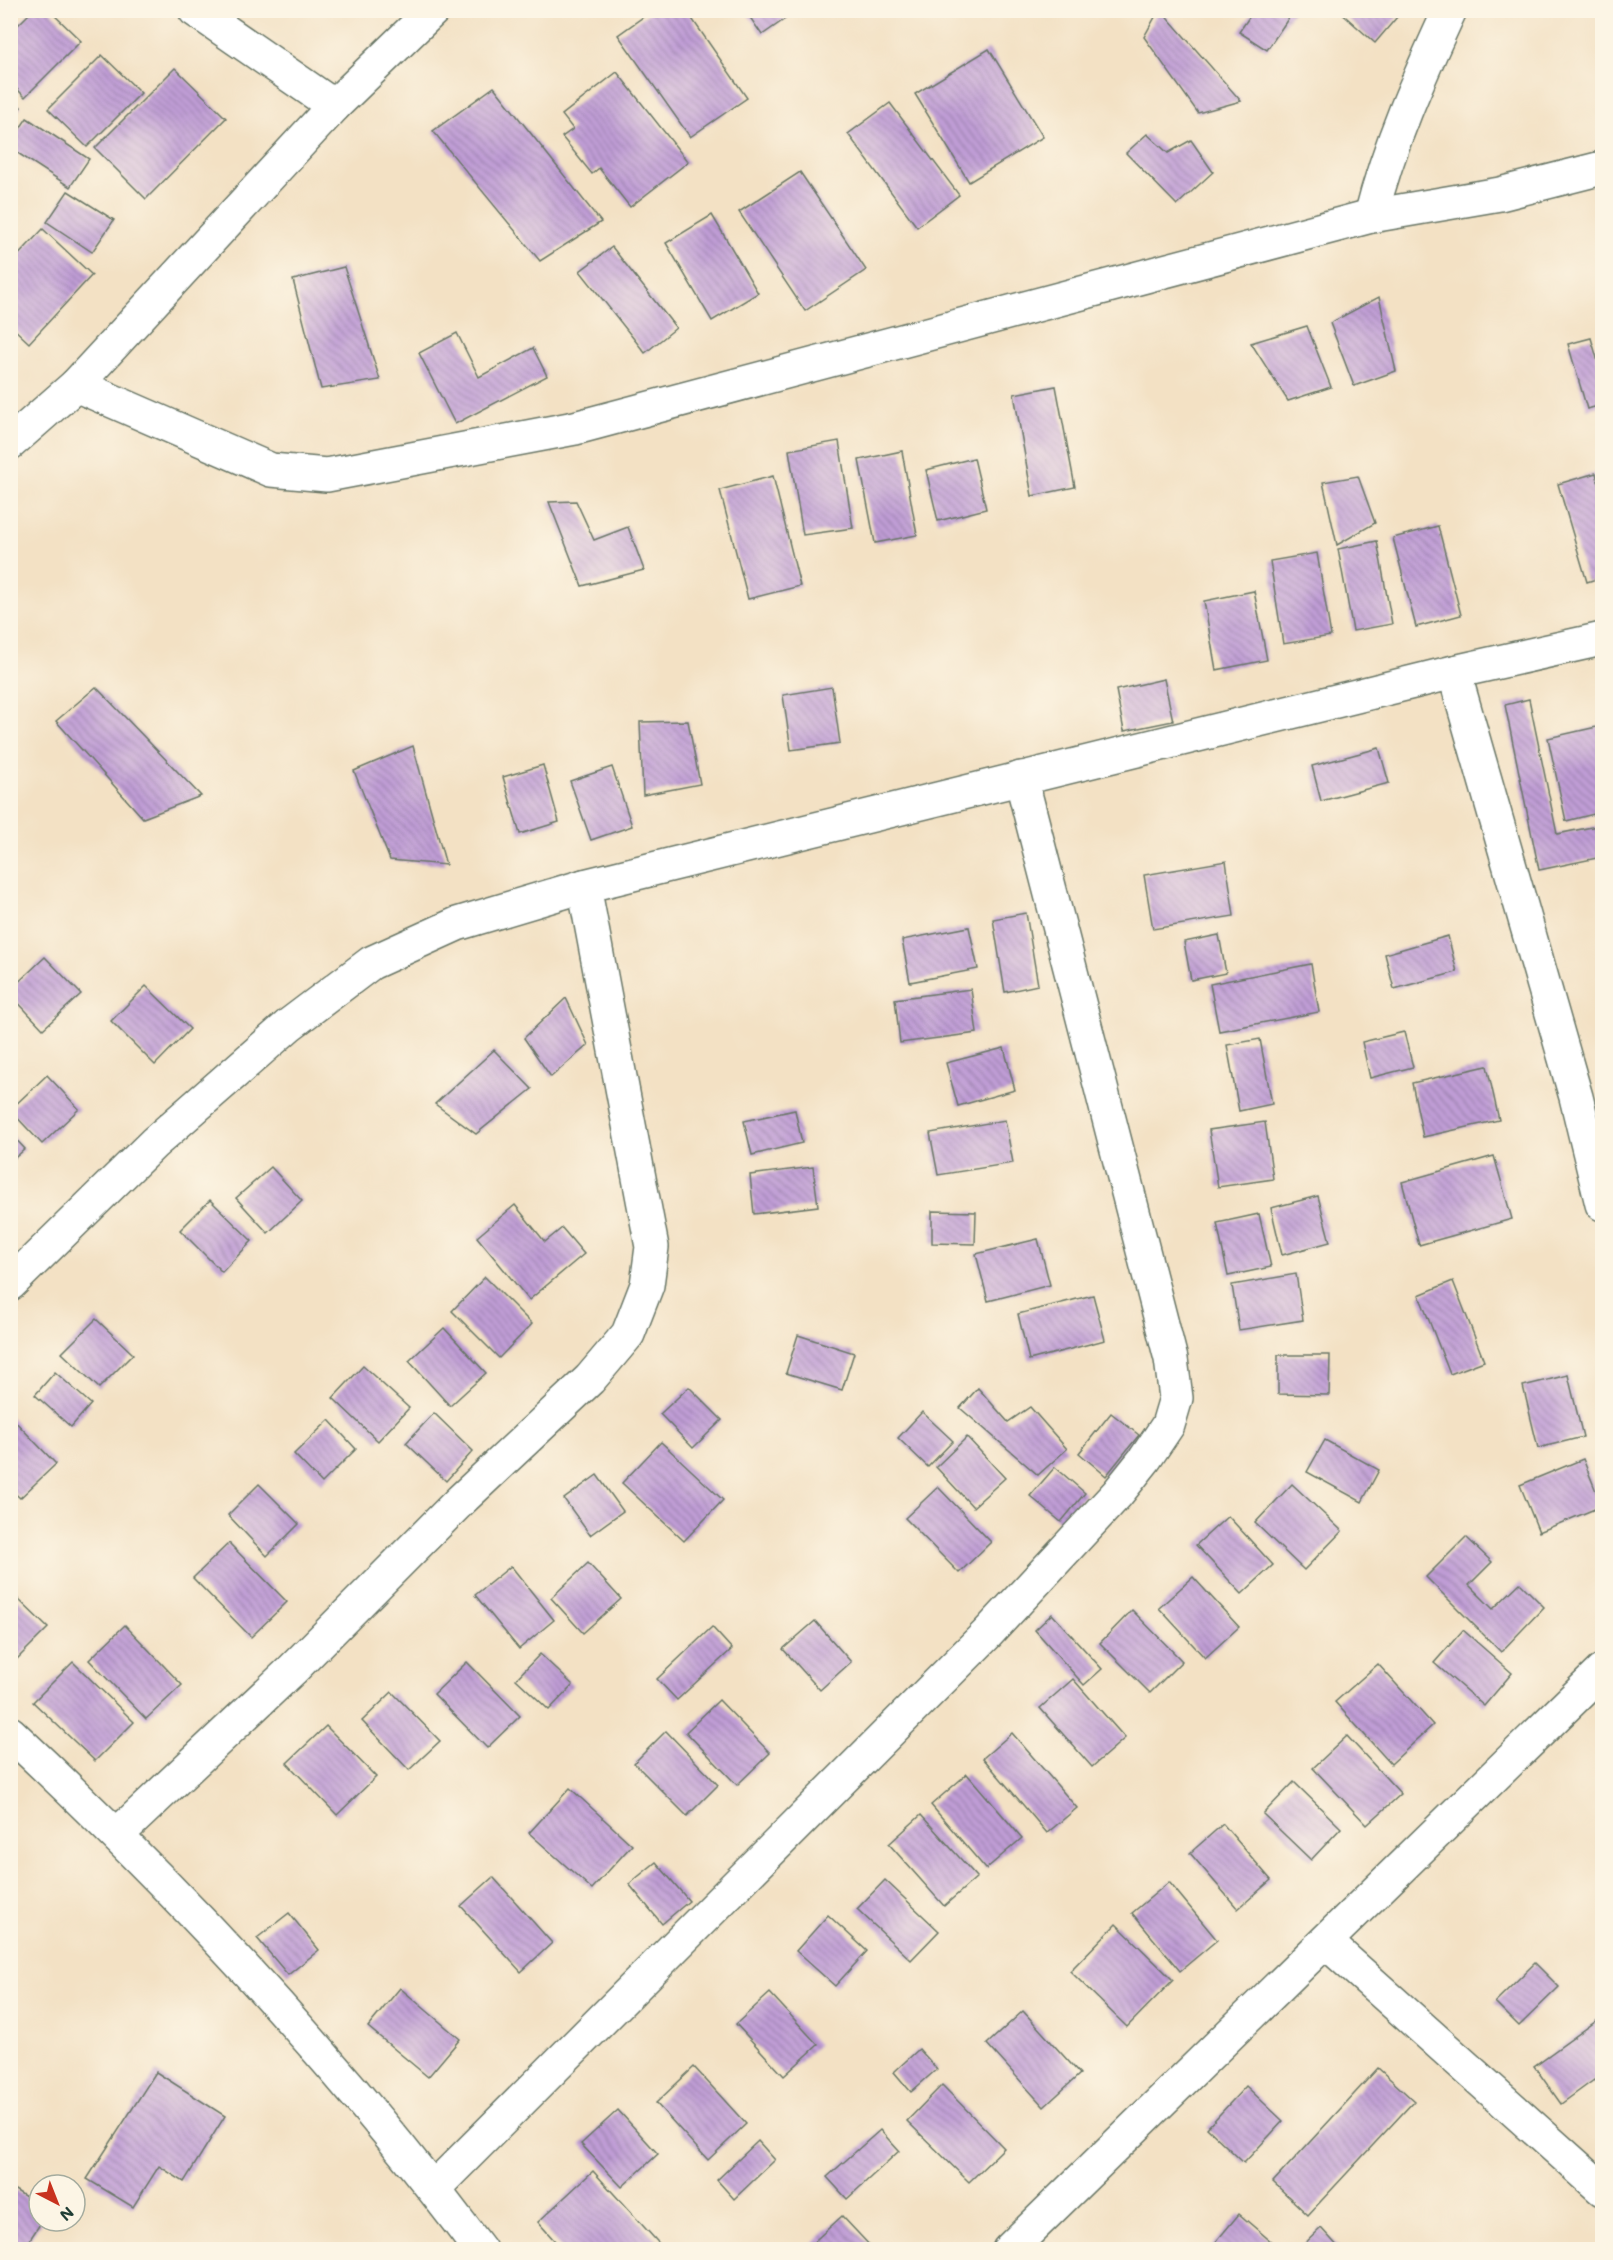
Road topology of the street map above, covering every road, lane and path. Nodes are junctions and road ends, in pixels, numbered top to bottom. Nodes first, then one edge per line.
1 (195, 10) edge
2 (433, 10) edge
3 (1450, 10) edge
4 (334, 106) junction
5 (1602, 168) edge
6 (1371, 216) junction
7 (76, 385) junction
8 (15, 431) edge
9 (1602, 639) edge
10 (1454, 672) junction
11 (1021, 778) junction
12 (584, 885) junction
13 (1589, 1094) edge
14 (1602, 1204) edge
15 (10, 1284) edge
16 (1602, 1671) edge
17 (10, 1733) edge
18 (118, 1834) junction
19 (1326, 1942) junction
20 (434, 2188) junction
21 (1602, 2188) edge
22 (1029, 2243) edge
23 (480, 2250) edge

1 - 4 street
2 - 4 street
3 - 6 street
4 - 7 street
5 - 6 street
6 - 7 street
7 - 8 street
9 - 10 street
10 - 11 street
10 - 13 street
11 - 12 street
11 - 20 street
12 - 15 street
12 - 18 street
13 - 14 street
16 - 19 street
17 - 18 street
18 - 20 street
19 - 21 street
19 - 22 street
20 - 23 street

